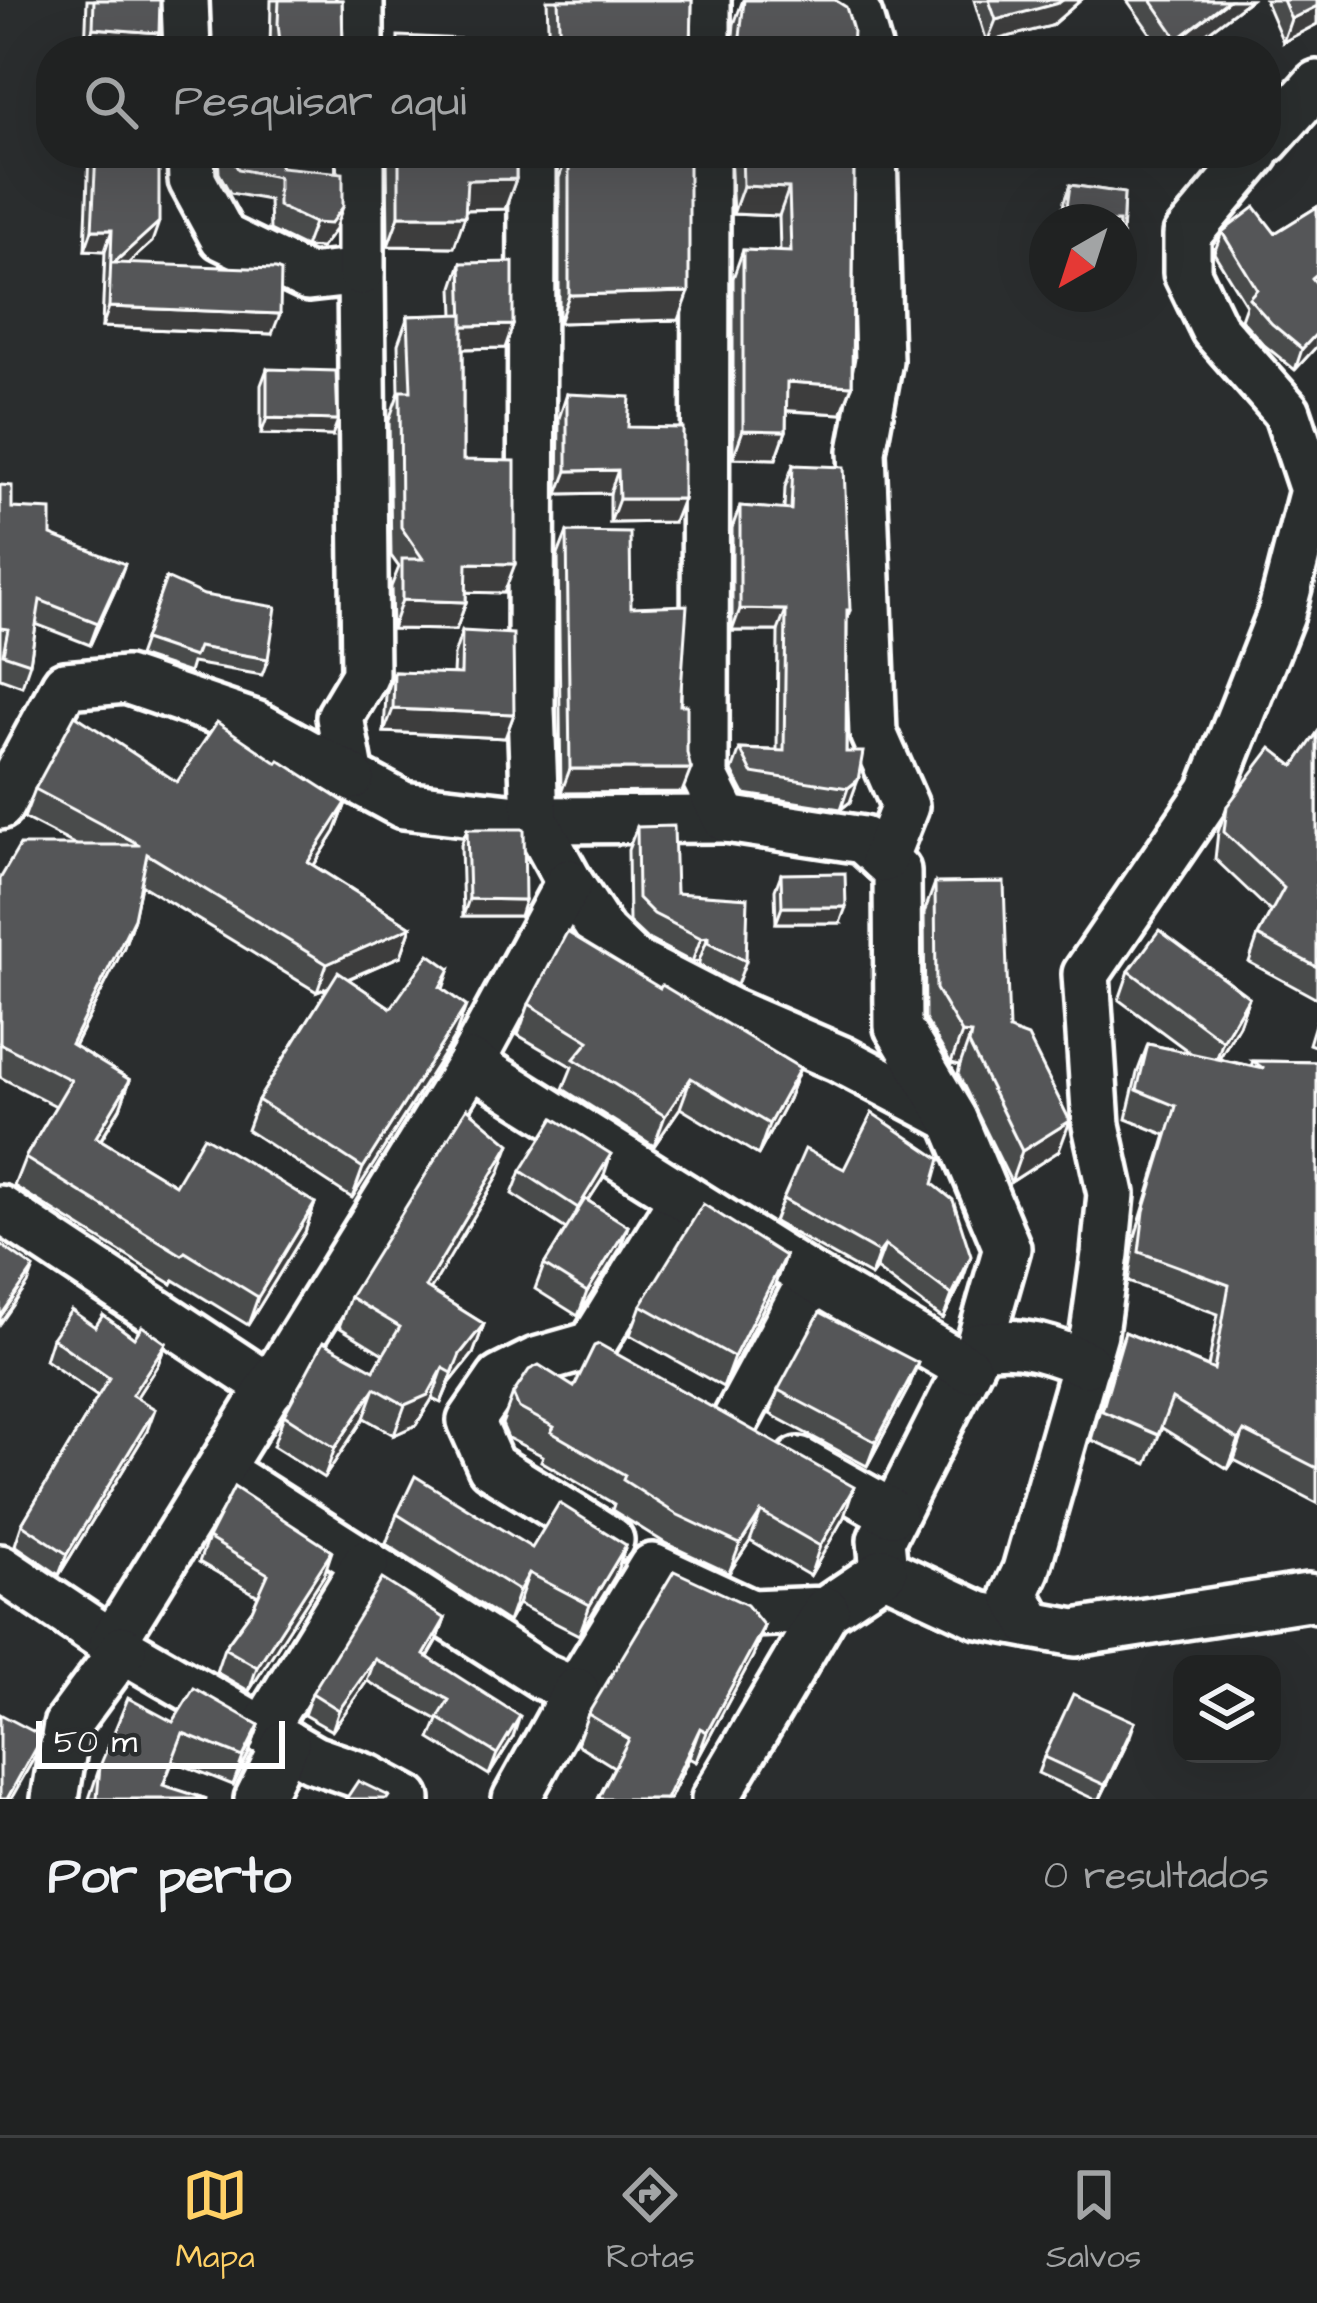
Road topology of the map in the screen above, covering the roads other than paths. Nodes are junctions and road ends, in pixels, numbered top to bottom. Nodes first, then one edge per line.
1 (185, 0) edge
2 (360, 0) edge
3 (707, 0) edge
4 (830, 0) edge
5 (186, 36) edge
6 (360, 36) edge
7 (706, 36) edge
8 (865, 36) edge
9 (1317, 84) edge
10 (1281, 125) edge
11 (192, 168) edge
12 (361, 168) edge
13 (532, 168) edge
14 (706, 168) edge
15 (873, 168) edge
16 (1243, 168) edge
17 (361, 272) junction
18 (351, 777) junction
19 (0, 806) edge
20 (726, 819) junction
21 (535, 820) junction
22 (884, 860) junction
23 (569, 882) junction
24 (471, 1064) junction
25 (953, 1119) junction
26 (683, 1197) junction
27 (0, 1209) edge
28 (812, 1278) junction
29 (592, 1345) junction
30 (973, 1357) junction
31 (1087, 1364) junction
32 (633, 1368) edge
33 (271, 1388) junction
34 (693, 1402) edge
35 (734, 1425) junction
36 (221, 1471) junction
37 (892, 1513) junction
38 (366, 1563) junction
39 (652, 1567) junction
40 (0, 1568) edge
41 (884, 1571) junction
42 (1317, 1599) edge
43 (826, 1610) junction
44 (1032, 1625) junction
45 (117, 1646) junction
46 (576, 1691) junction
47 (274, 1737) junction
48 (55, 1799) edge
49 (258, 1799) edge
50 (407, 1799) edge
51 (516, 1799) edge
52 (715, 1799) edge

1 - 5 street
2 - 6 street
3 - 7 street
4 - 8 street
9 - 10 street
11 - 17 street
12 - 17 street
13 - 21 street
14 - 20 street
15 - 22 street
16 - 31 street
17 - 18 street
18 - 19 street
18 - 21 street
20 - 21 street
20 - 22 street
21 - 23 street
22 - 25 street
23 - 24 street
23 - 25 street
24 - 26 street
24 - 33 street
25 - 30 street
26 - 28 street
26 - 29 street
27 - 33 street
28 - 30 street
28 - 35 street
29 - 32 street
29 - 39 street
30 - 31 street
30 - 37 street
31 - 44 street
33 - 36 street
34 - 35 street
35 - 37 street
36 - 38 street
36 - 45 street
37 - 41 street
38 - 46 street
38 - 47 street
39 - 43 street
39 - 46 street
40 - 45 street
41 - 43 street
41 - 44 street
42 - 44 street
43 - 52 street
45 - 47 street
45 - 48 street
46 - 51 street
47 - 49 street
47 - 50 street

